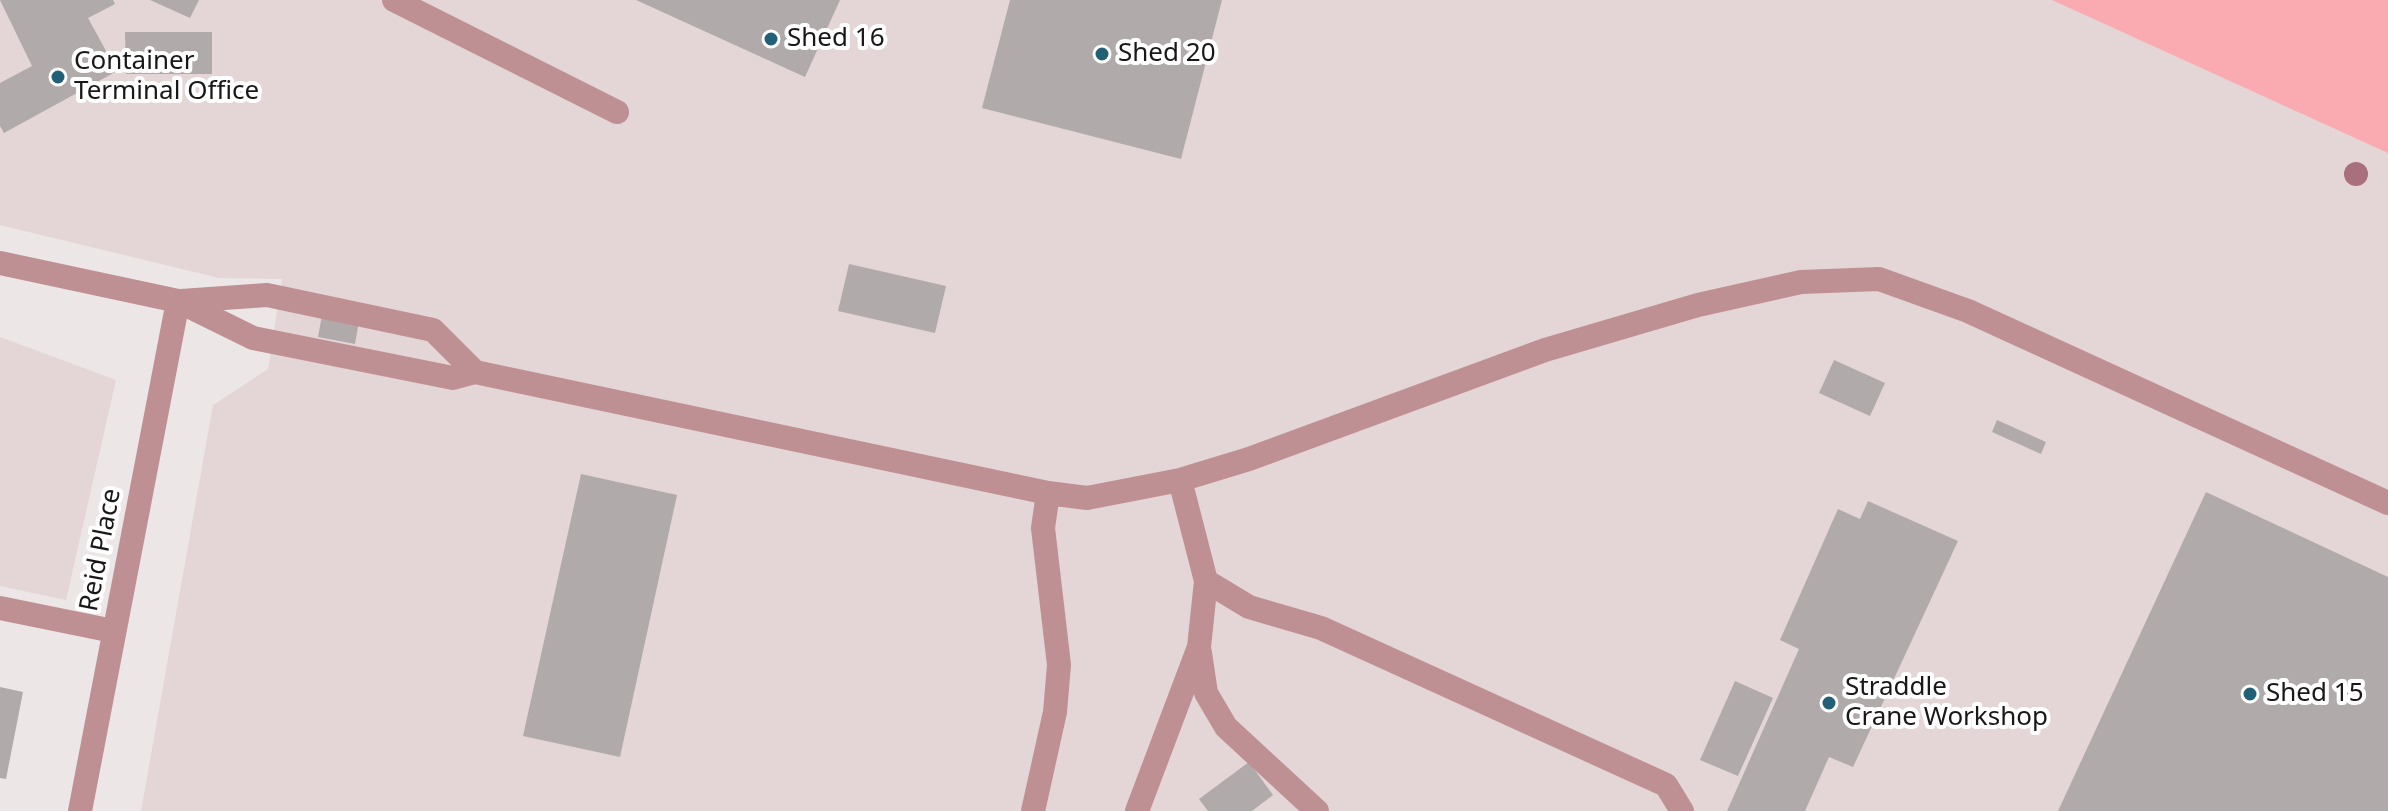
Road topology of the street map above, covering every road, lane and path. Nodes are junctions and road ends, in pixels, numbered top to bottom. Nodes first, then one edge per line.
1 (394, 0) edge
2 (617, 112) dead end
3 (0, 263) edge
4 (178, 301) junction
5 (475, 372) junction
6 (1180, 480) junction
7 (1048, 493) junction
8 (2388, 503) edge
9 (1206, 581) junction
10 (0, 608) edge
11 (113, 631) junction
12 (1199, 647) junction
13 (80, 811) edge
14 (1033, 811) edge
15 (1137, 811) edge
16 (1317, 811) edge
17 (1682, 811) edge

1 - 2 street
3 - 4 street
4 - 5 street
4 - 5 street
4 - 11 street, Reid Place
5 - 7 street
6 - 7 street
6 - 8 street
6 - 9 street
7 - 14 street
9 - 12 street
9 - 17 street
10 - 11 street
11 - 13 street, Reid Place
12 - 15 street
12 - 16 street

